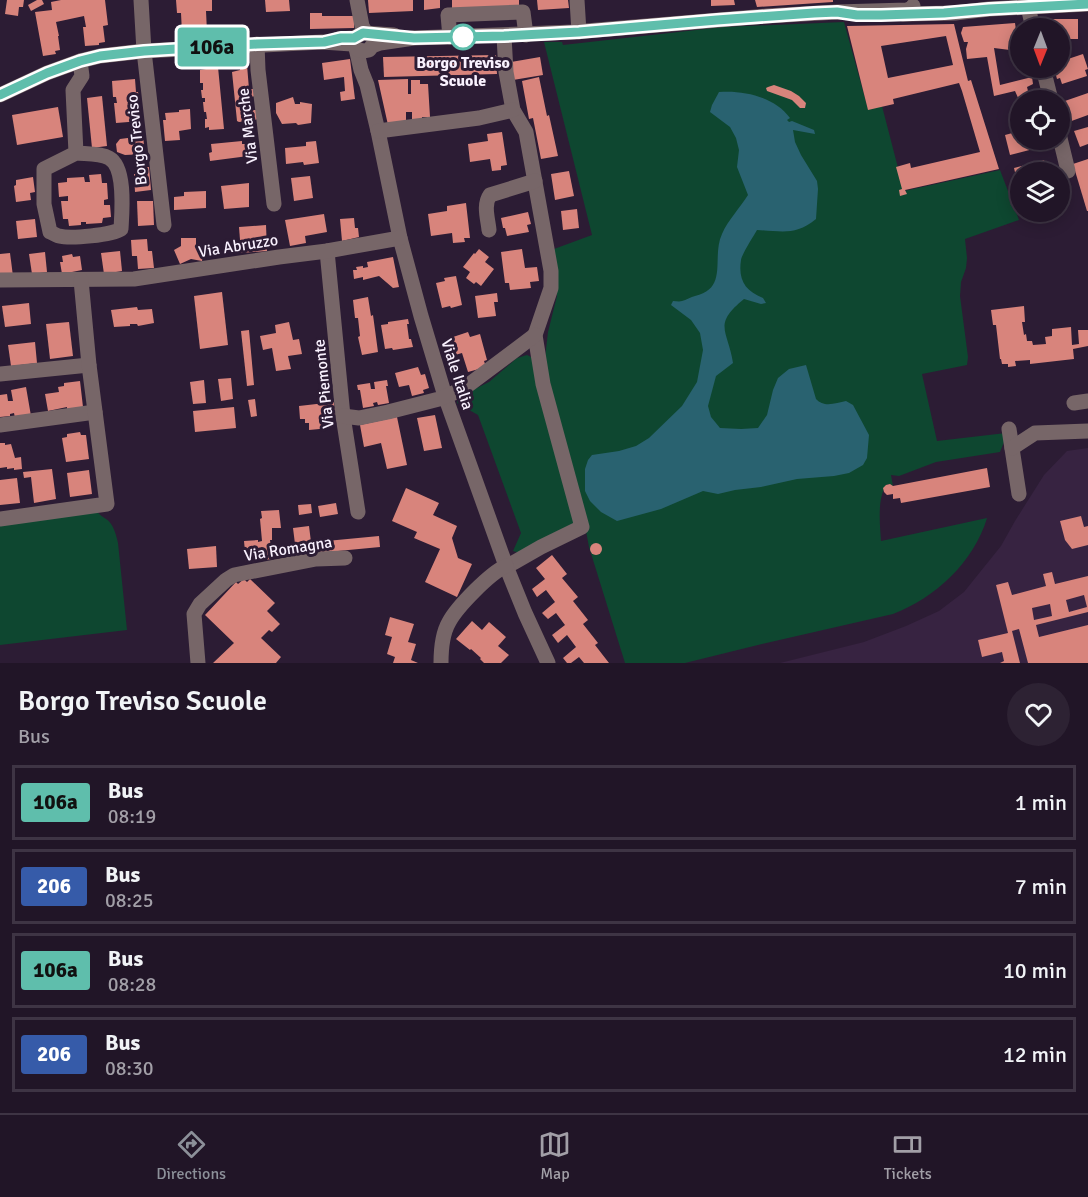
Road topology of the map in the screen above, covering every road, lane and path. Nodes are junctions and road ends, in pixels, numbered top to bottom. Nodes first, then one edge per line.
1 (141, 0) edge
2 (577, 0) edge
3 (357, 3) edge
4 (913, 3) edge
5 (523, 6) edge
6 (1087, 6) edge
7 (1028, 7) junction
8 (447, 8) edge
9 (989, 9) junction
10 (837, 12) junction
11 (930, 13) junction
12 (1031, 18) edge
13 (579, 32) junction
14 (526, 35) junction
15 (504, 36) junction
16 (450, 37) junction
17 (362, 41) junction
18 (257, 44) junction
19 (144, 51) junction
20 (80, 61) junction
21 (0, 95) edge
22 (513, 110) junction
23 (378, 131) junction
24 (76, 153) junction
25 (535, 181) junction
26 (274, 204) dead end
27 (164, 225) dead end
28 (489, 230) dead end
29 (400, 238) junction
30 (327, 252) junction
31 (0, 280) edge
32 (81, 280) junction
33 (535, 335) junction
34 (89, 365) junction
35 (0, 374) edge
36 (445, 396) junction
37 (95, 412) junction
38 (343, 416) junction
39 (0, 425) edge
40 (1009, 429) dead end
41 (1088, 430) edge
42 (1012, 448) junction
43 (1019, 494) dead end
44 (358, 513) dead end
45 (0, 519) edge
46 (345, 558) dead end
47 (509, 565) junction
48 (198, 663) edge
49 (441, 663) edge
50 (548, 663) edge

1 - 19 street, Borgo Treviso
2 - 13 street
3 - 17 street, Viale Italia
4 - 9 street
4 - 10 street
4 - 11 street
5 - 8 street
5 - 14 street
6 - 7 street
7 - 9 street
7 - 12 street
8 - 16 street
9 - 11 street
10 - 11 street
10 - 13 street
13 - 14 street
14 - 15 street
15 - 16 street
15 - 22 street
16 - 17 street
17 - 18 street
17 - 23 street, Viale Italia
18 - 19 street
18 - 26 street, Via Marche
19 - 20 street
19 - 27 street, Borgo Treviso
20 - 21 street
20 - 24 street
22 - 23 street
22 - 25 street
23 - 29 street, Viale Italia
24 - 24 street
25 - 28 street
25 - 33 street
29 - 30 street, Via Abruzzo
29 - 36 street, Viale Italia
30 - 32 street, Via Abruzzo
30 - 38 street, Via Piemonte
31 - 32 street, Via Abruzzo
32 - 34 street
33 - 36 street
33 - 47 street
34 - 35 street
34 - 37 street
36 - 38 street
36 - 47 street, Viale Italia
37 - 39 street
37 - 45 street
38 - 44 street, Via Piemonte
40 - 42 street
41 - 42 street
42 - 43 street
46 - 48 street, Via Romagna
47 - 49 street
47 - 50 street, Viale Italia

